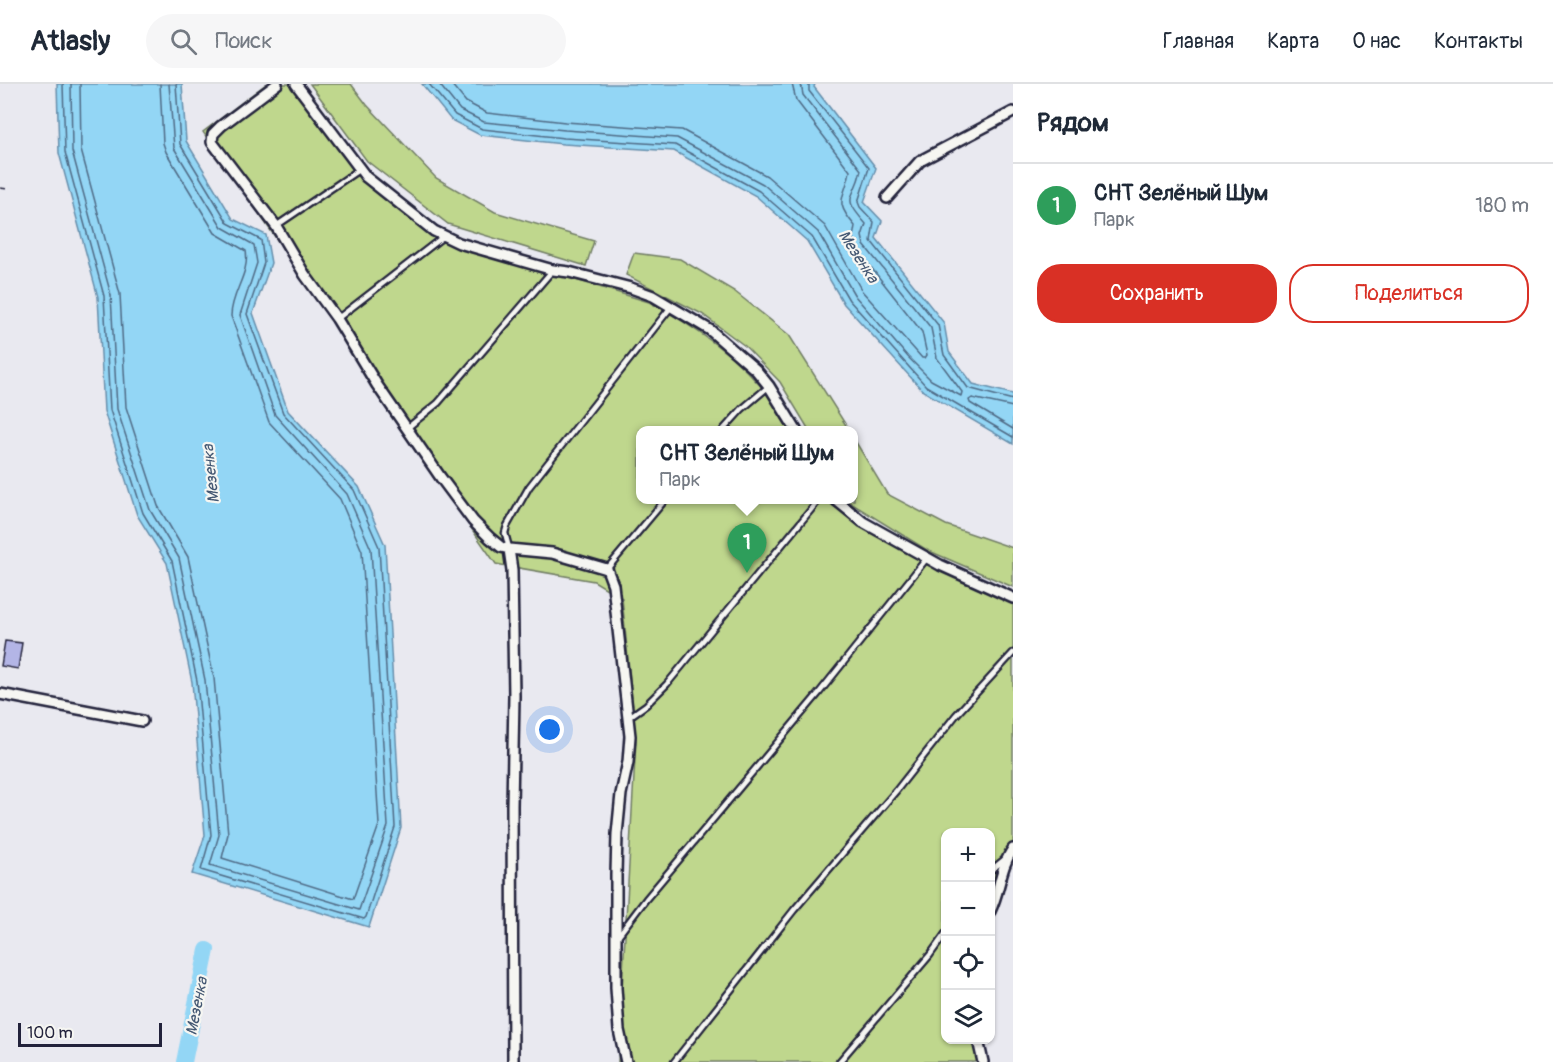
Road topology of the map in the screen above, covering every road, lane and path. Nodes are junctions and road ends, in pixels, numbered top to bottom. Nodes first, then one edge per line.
1 (277, 84) edge
2 (296, 84) edge
3 (1013, 112) edge
4 (360, 169) junction
5 (0, 188) edge
6 (9, 189) dead end
7 (887, 198) dead end
8 (276, 226) junction
9 (444, 236) junction
10 (554, 270) junction
11 (671, 307) junction
12 (337, 319) junction
13 (769, 386) junction
14 (726, 426) edge
15 (794, 426) edge
16 (406, 429) junction
17 (662, 504) edge
18 (816, 504) edge
19 (841, 504) edge
20 (509, 549) junction
21 (927, 558) junction
22 (607, 568) junction
23 (1013, 598) edge
24 (1013, 654) edge
25 (0, 694) edge
26 (629, 717) junction
27 (142, 721) dead end
28 (1010, 853) edge
29 (995, 866) edge
30 (995, 901) edge
31 (618, 936) junction
32 (944, 936) edge
33 (979, 1044) edge
34 (513, 1062) edge
35 (626, 1062) edge
36 (674, 1062) edge
37 (839, 1062) edge
38 (983, 1062) edge

1 - 8 street
2 - 4 street
3 - 7 street
4 - 8 lane
4 - 9 street
5 - 6 path
8 - 12 street
9 - 10 street
9 - 12 lane
10 - 11 street
10 - 16 lane
11 - 13 street
11 - 20 lane
12 - 16 street
13 - 14 lane
13 - 15 street
16 - 20 street
17 - 22 lane
18 - 26 lane
19 - 21 street
20 - 22 street
20 - 34 street
21 - 23 street
21 - 31 lane
22 - 26 street
24 - 36 lane
25 - 27 street
26 - 31 street
28 - 29 lane
28 - 30 street
31 - 35 street
32 - 37 lane
33 - 38 street

